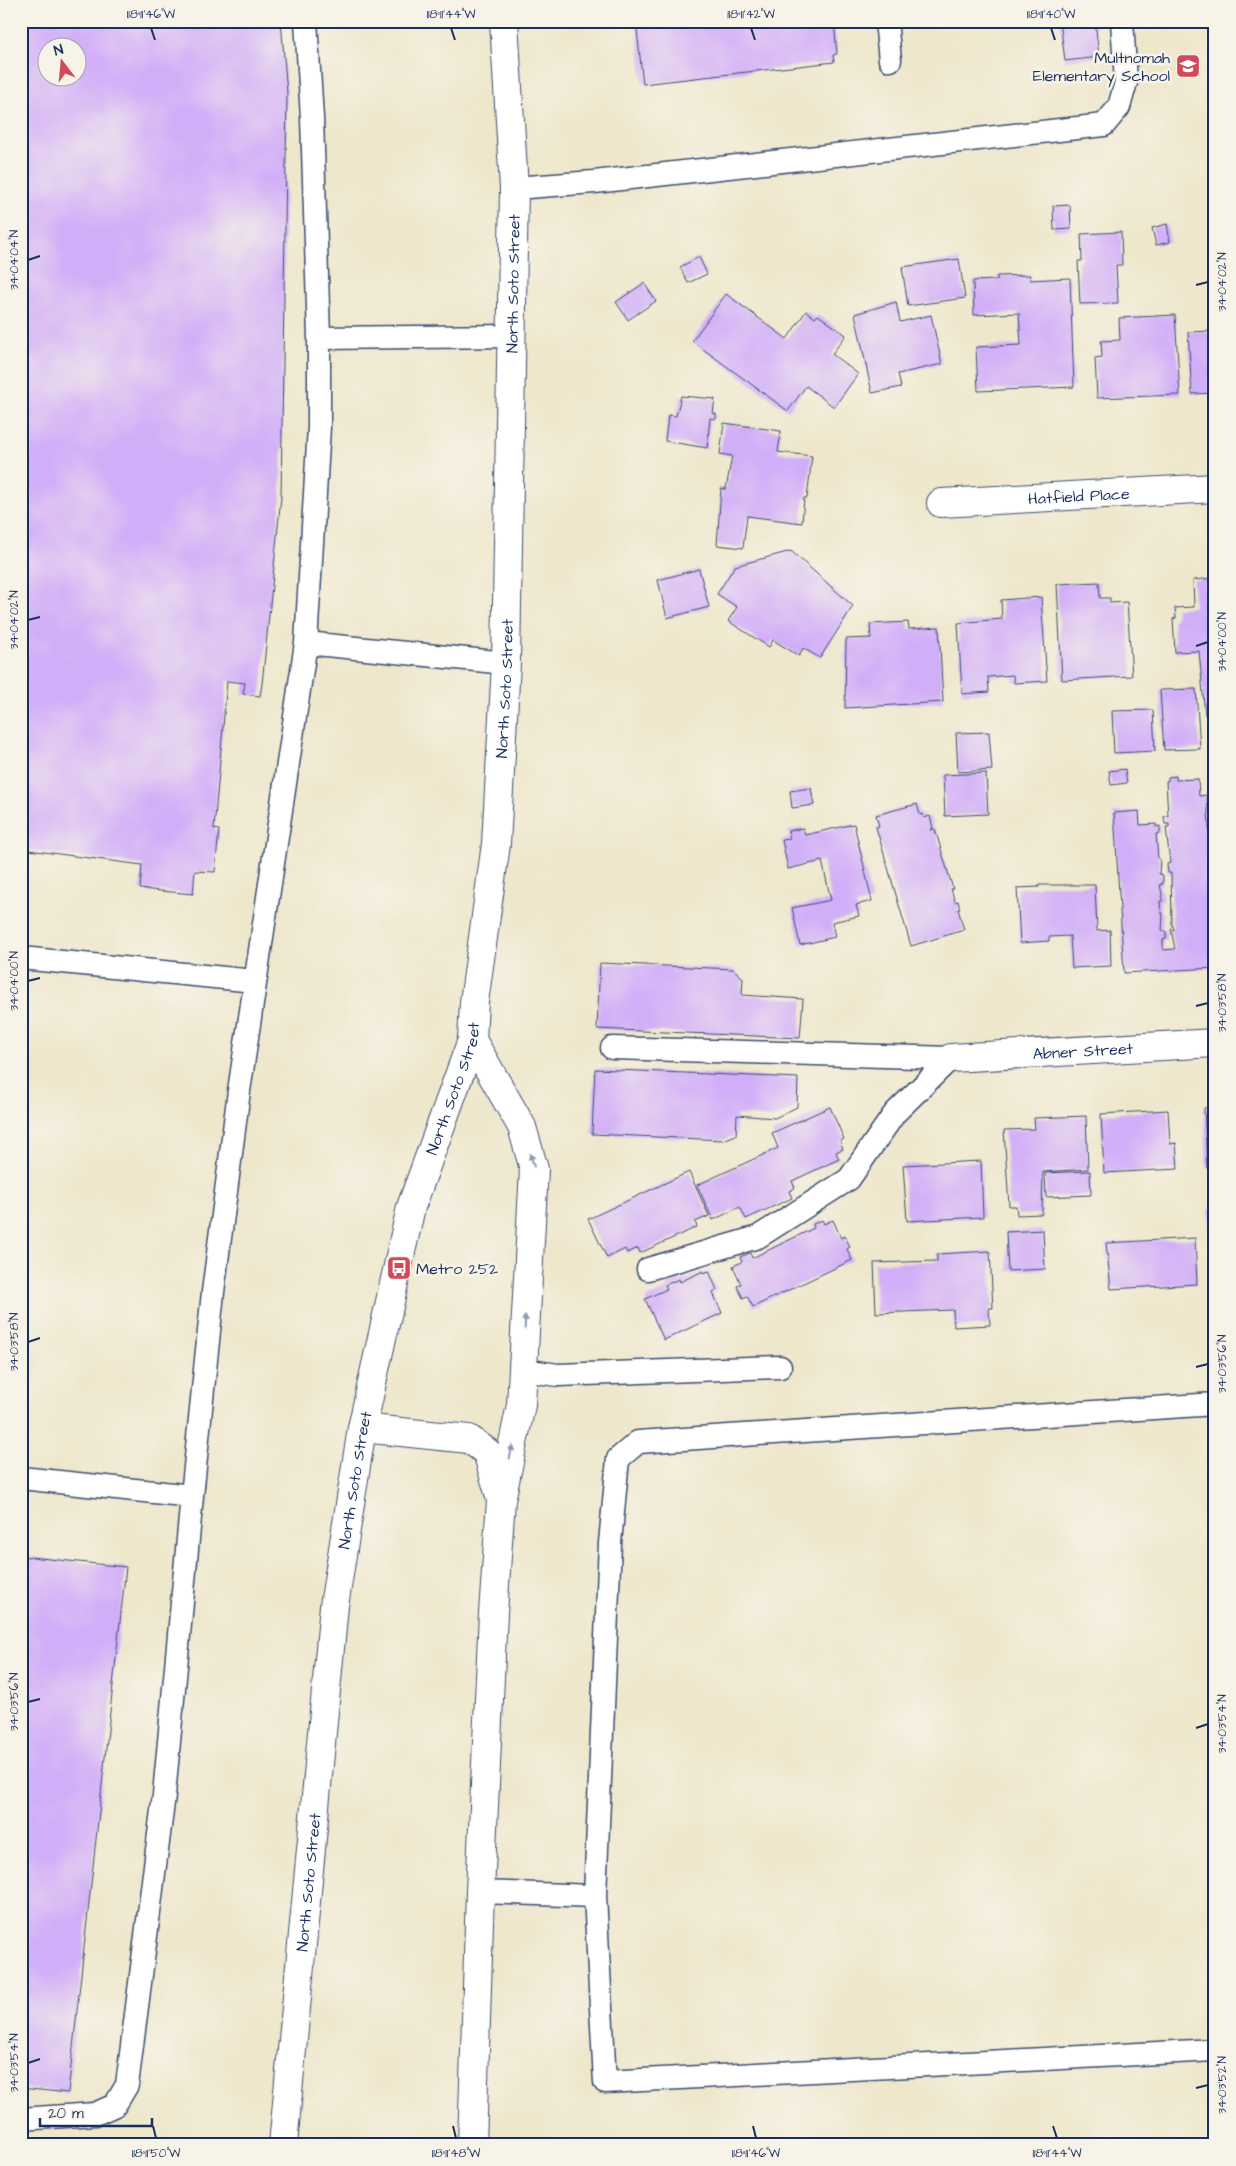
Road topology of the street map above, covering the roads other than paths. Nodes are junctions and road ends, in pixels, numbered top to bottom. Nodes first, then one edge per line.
1 (306, 21) edge
2 (504, 21) edge
3 (886, 21) edge
4 (1122, 21) edge
5 (890, 60) dead end
6 (514, 188) junction
7 (512, 336) junction
8 (319, 338) junction
9 (1215, 488) edge
10 (941, 503) dead end
11 (306, 643) junction
12 (506, 663) junction
13 (21, 958) edge
14 (256, 981) junction
15 (472, 1040) junction
16 (1215, 1043) edge
17 (612, 1048) dead end
18 (951, 1058) junction
19 (648, 1269) dead end
20 (780, 1367) dead end
21 (523, 1370) junction
22 (1215, 1404) edge
23 (362, 1428) junction
24 (21, 1478) edge
25 (192, 1496) junction
26 (501, 1500) junction
27 (480, 1892) junction
28 (595, 1896) junction
29 (1215, 2050) edge
30 (21, 2118) edge
31 (283, 2145) edge
32 (472, 2145) edge

1 - 8 lane
2 - 6 main road, North Soto Street
3 - 5 lane
4 - 6 lane
6 - 7 main road, North Soto Street
7 - 8 lane
7 - 12 main road, North Soto Street
8 - 11 lane
9 - 10 main road, Hatfield Place
11 - 12 lane
11 - 14 lane
12 - 15 main road, North Soto Street
13 - 14 lane
14 - 25 lane
21 -> 15 main road
15 - 23 main road, North Soto Street
16 - 18 main road, Abner Street
17 - 18 lane
18 - 19 lane
20 - 21 lane
26 -> 21 main road
22 - 28 lane
23 - 26 main road
23 - 31 main road, North Soto Street
24 - 25 lane
25 - 30 lane
26 - 27 main road
27 - 28 lane
27 - 32 main road
28 - 29 lane

